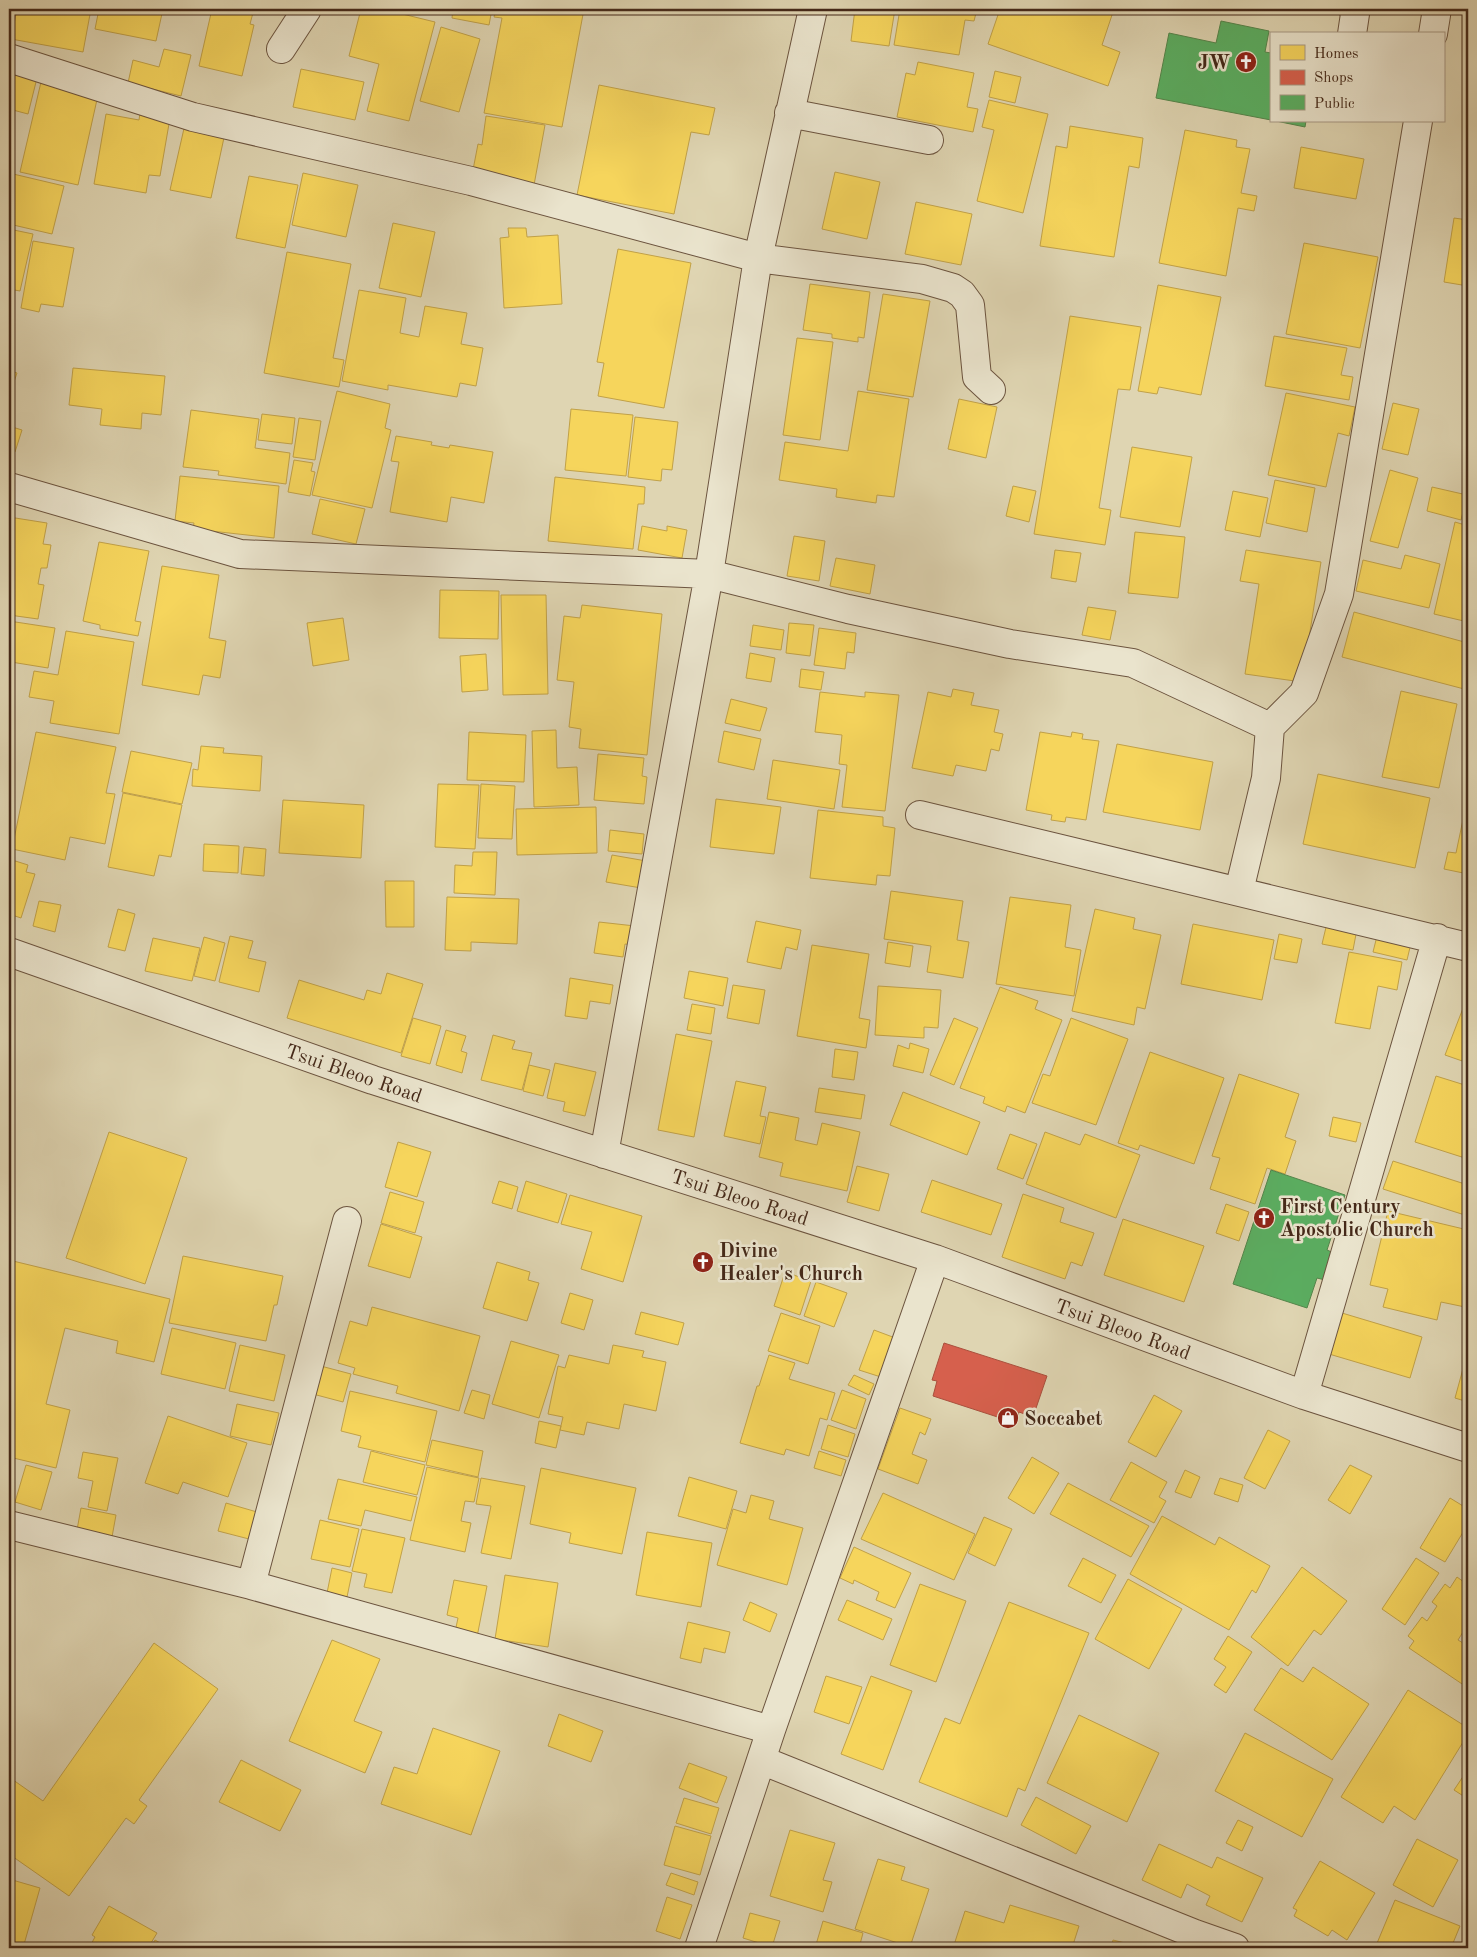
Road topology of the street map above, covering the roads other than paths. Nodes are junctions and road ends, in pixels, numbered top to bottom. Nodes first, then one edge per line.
1 (307, 9) edge
2 (813, 9) edge
3 (1353, 9) edge
4 (1437, 9) edge
5 (1352, 32) edge
6 (1433, 32) edge
7 (281, 49) dead end
8 (9, 58) edge
9 (789, 113) junction
10 (1418, 122) edge
11 (929, 140) dead end
12 (758, 258) junction
13 (991, 390) dead end
14 (9, 488) edge
15 (709, 574) junction
16 (1270, 727) junction
17 (920, 815) dead end
18 (1239, 892) junction
19 (1436, 938) junction
20 (1468, 947) edge
21 (9, 952) edge
22 (604, 1154) junction
23 (347, 1221) dead end
24 (935, 1259) junction
25 (1304, 1395) junction
26 (1468, 1448) edge
27 (9, 1525) edge
28 (251, 1585) junction
29 (771, 1730) junction
30 (760, 1760) junction
31 (1192, 1941) edge
32 (699, 1948) edge
33 (1235, 1948) edge

1 - 7 street
2 - 9 street
3 - 5 street
4 - 6 street
8 - 12 street
9 - 11 street
9 - 12 street
10 - 16 street
12 - 13 street
12 - 15 street
14 - 15 street
15 - 16 street
15 - 22 street
16 - 18 street
17 - 18 street
18 - 19 street
19 - 20 street
19 - 25 street
21 - 22 street, Tsui Bleoo Road
22 - 24 street, Tsui Bleoo Road
23 - 28 street
24 - 25 street, Tsui Bleoo Road
24 - 29 street
25 - 26 street, Tsui Bleoo Road
27 - 28 street
28 - 29 street
29 - 30 street
30 - 31 street
30 - 32 street
31 - 33 street

